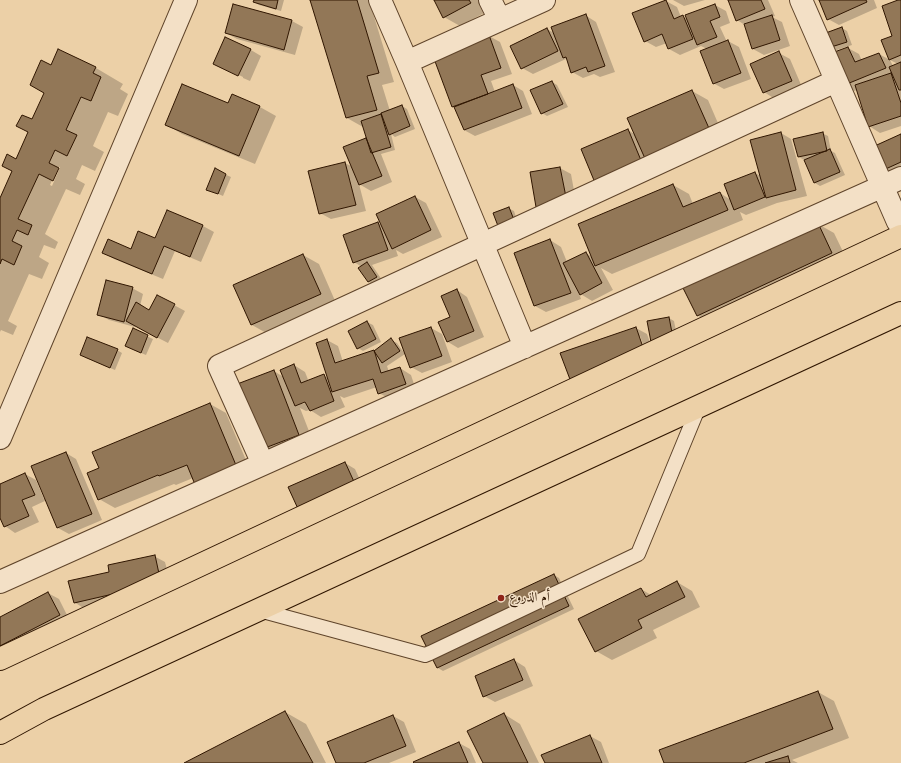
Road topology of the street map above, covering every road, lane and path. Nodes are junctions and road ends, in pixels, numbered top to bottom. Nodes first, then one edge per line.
1 (186, 0) edge
2 (380, 0) edge
3 (490, 0) edge
4 (544, 0) edge
5 (801, 0) edge
6 (500, 20) junction
7 (407, 62) junction
8 (836, 81) junction
9 (892, 182) edge
10 (899, 229) edge
11 (483, 244) junction
12 (901, 313) edge
13 (525, 347) junction
14 (699, 406) junction
15 (0, 438) edge
16 (263, 464) junction
17 (0, 582) edge
18 (260, 610) junction
19 (0, 659) edge
20 (0, 733) edge

1 - 15 street
2 - 7 street
3 - 6 street
4 - 6 street
5 - 8 street
6 - 7 street
7 - 11 street
8 - 9 street
8 - 11 street
9 - 10 street
9 - 13 street
10 - 19 highway
11 - 13 street
11 - 16 street
12 - 14 highway
13 - 16 street
14 - 18 highway
14 - 18 lane
16 - 17 street
18 - 20 highway

